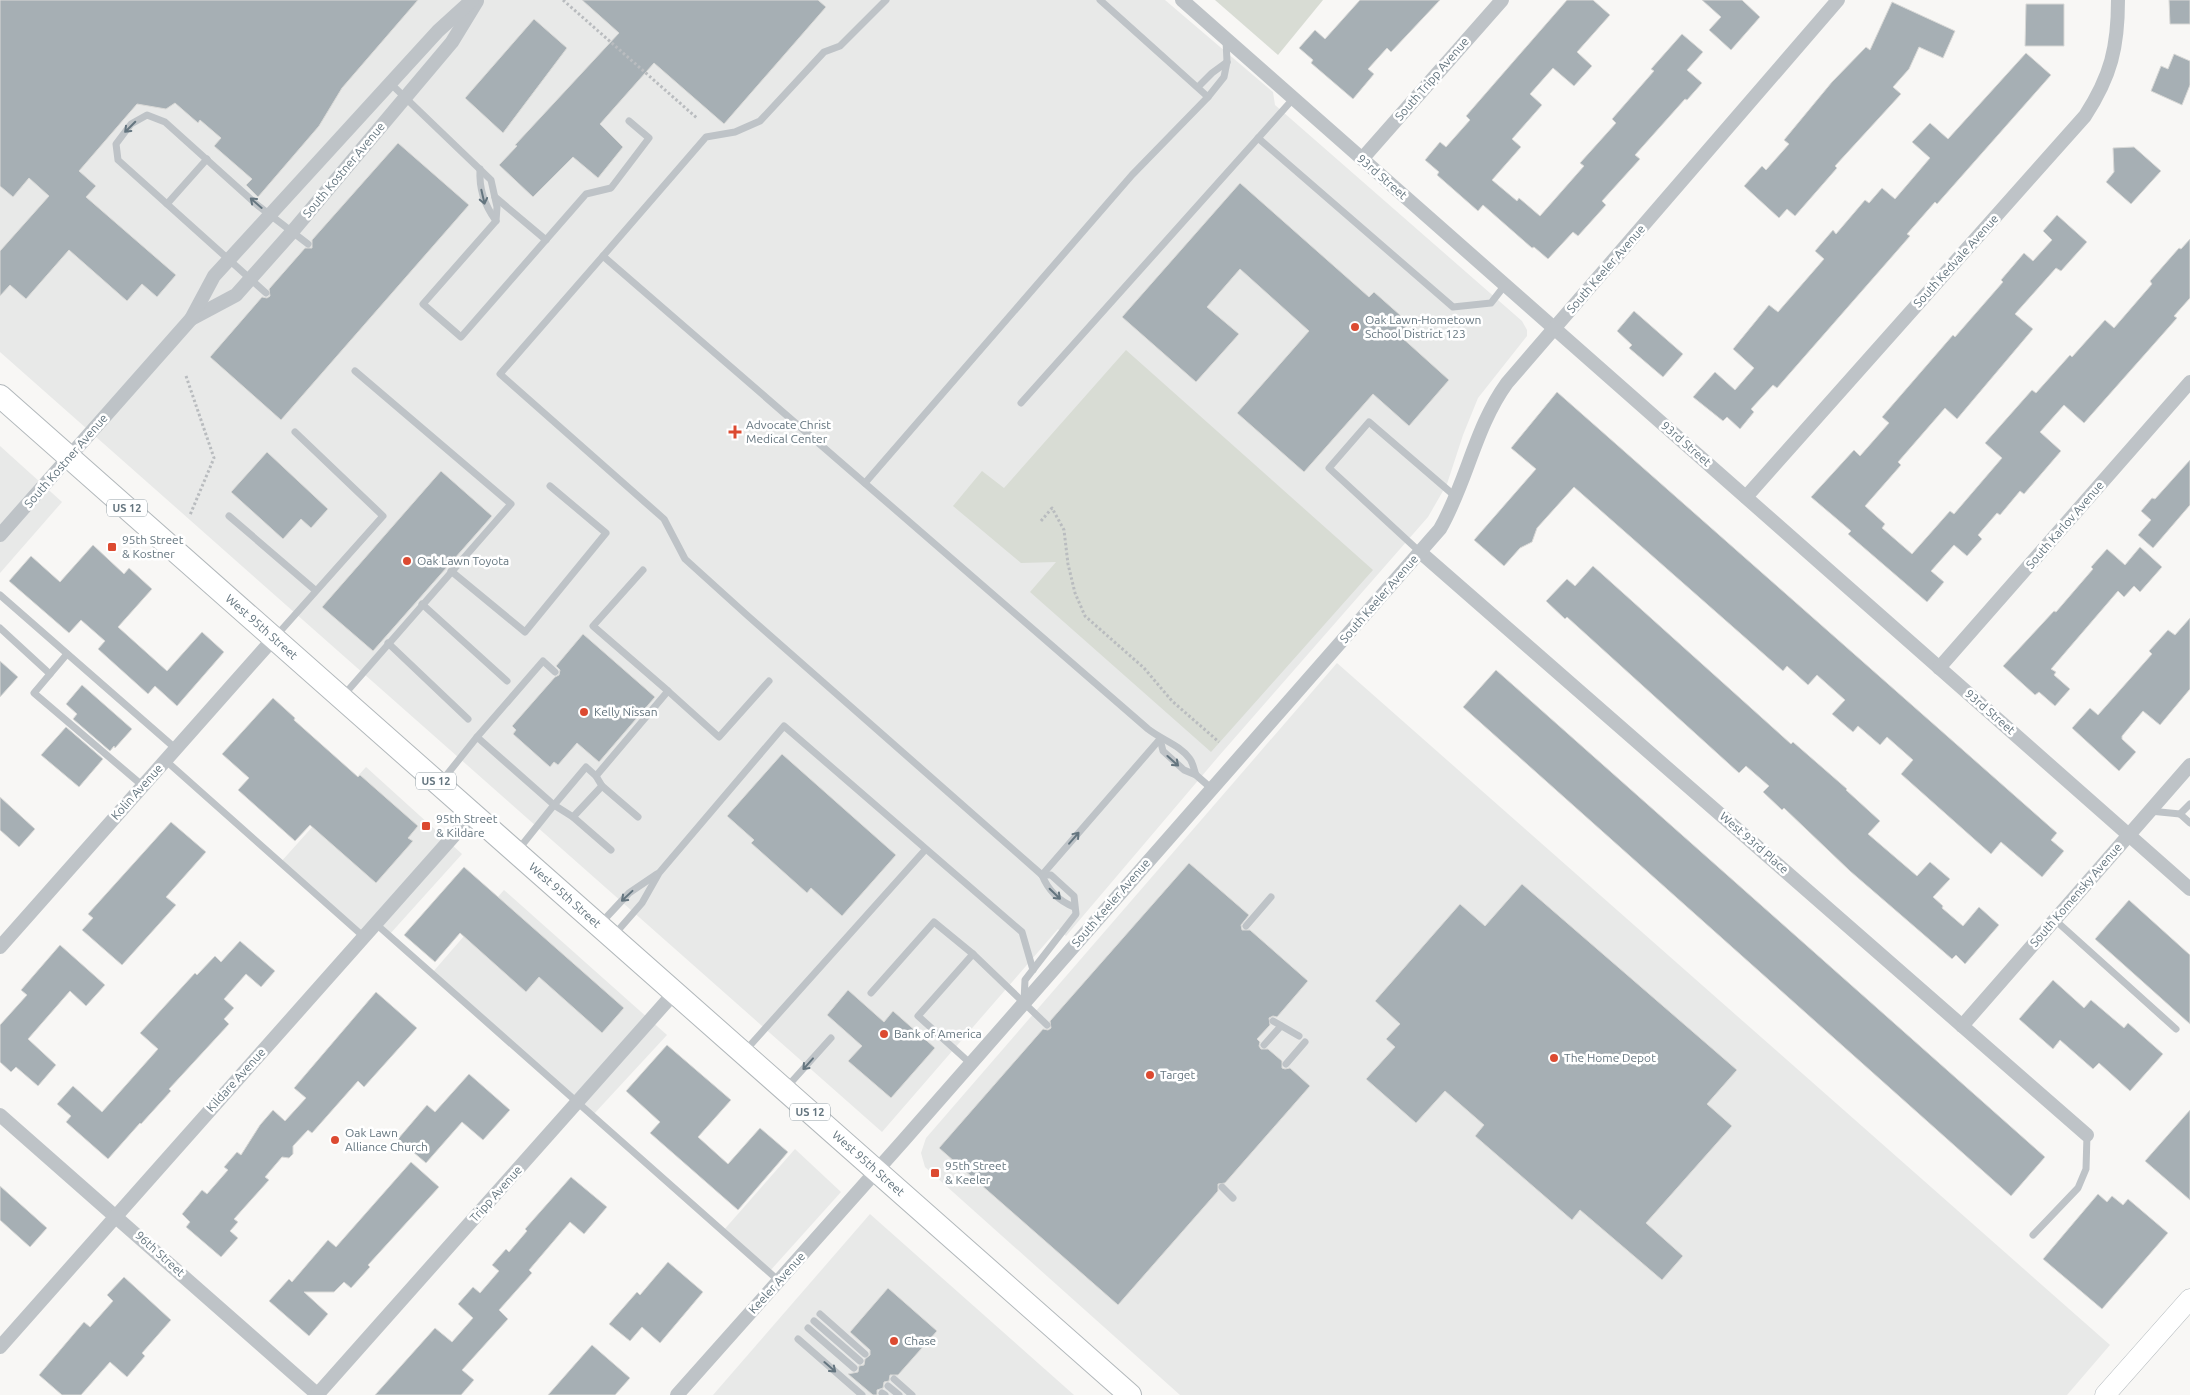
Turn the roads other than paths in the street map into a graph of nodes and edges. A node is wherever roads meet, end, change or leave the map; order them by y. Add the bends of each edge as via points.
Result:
1 (472, 0) edge
2 (478, 0) edge
3 (886, 0) edge
4 (1100, 0) edge
5 (1182, 0) edge
6 (1502, 0) edge
7 (1838, 0) edge
8 (2118, 0) edge
9 (1226, 39) junction
10 (1228, 62) junction
11 (390, 83) junction
12 (1198, 87) junction
13 (1208, 96) junction
14 (405, 98) junction
15 (1294, 98) junction
16 (630, 121) dead end
17 (1258, 138) junction
18 (207, 159) junction
19 (1362, 159) junction
20 (480, 169) junction
21 (495, 197) junction
22 (167, 204) junction
23 (269, 214) junction
24 (496, 221) junction
25 (292, 232) junction
26 (546, 240) junction
27 (308, 244) dead end
28 (603, 256) junction
29 (229, 260) junction
30 (250, 278) junction
31 (1505, 285) junction
32 (266, 293) dead end
33 (191, 319) junction
34 (1554, 328) junction
35 (355, 371) dead end
36 (2190, 382) edge
37 (0, 396) edge
38 (1021, 403) dead end
39 (295, 432) dead end
40 (69, 457) junction
41 (865, 483) junction
42 (550, 486) dead end
43 (1746, 497) junction
44 (1456, 498) junction
45 (229, 516) dead end
46 (0, 535) edge
47 (1420, 552) junction
48 (643, 570) dead end
49 (451, 571) junction
50 (315, 590) junction
51 (1, 597) edge
52 (422, 604) junction
53 (0, 628) edge
54 (274, 638) junction
55 (388, 643) junction
56 (67, 654) junction
57 (1939, 668) junction
58 (554, 672) dead end
59 (50, 674) junction
60 (508, 680) dead end
61 (769, 681) dead end
62 (668, 691) junction
63 (341, 697) junction
64 (468, 719) dead end
65 (477, 737) junction
66 (1160, 739) junction
67 (175, 748) junction
68 (165, 760) junction
69 (2190, 765) edge
70 (1196, 775) junction
71 (596, 776) junction
72 (439, 784) junction
73 (143, 786) junction
74 (602, 786) junction
75 (1212, 789) junction
76 (2190, 804) edge
77 (554, 805) junction
78 (2150, 811) junction
79 (473, 814) junction
80 (2180, 814) junction
81 (573, 817) junction
82 (638, 817) dead end
83 (2190, 823) edge
84 (2129, 835) junction
85 (611, 850) dead end
86 (925, 850) junction
87 (516, 852) junction
88 (659, 873) junction
89 (1042, 875) junction
90 (2190, 889) edge
91 (1271, 897) dead end
92 (1074, 907) junction
93 (2055, 920) junction
94 (376, 924) junction
95 (1246, 926) dead end
96 (606, 931) junction
97 (364, 937) junction
98 (0, 946) edge
99 (973, 954) junction
100 (1033, 970) junction
101 (674, 992) junction
102 (871, 993) dead end
103 (1024, 1004) junction
104 (1273, 1021) dead end
105 (1047, 1025) dead end
106 (1281, 1026) junction
107 (1962, 1026) junction
108 (2176, 1029) dead end
109 (1299, 1036) dead end
110 (831, 1038) dead end
111 (1305, 1042) dead end
112 (1264, 1045) dead end
113 (743, 1053) junction
114 (971, 1064) junction
115 (1286, 1064) dead end
116 (785, 1090) junction
117 (578, 1102) junction
118 (0, 1115) edge
119 (2087, 1135) joint
120 (877, 1171) junction
121 (1222, 1187) dead end
122 (1233, 1198) dead end
123 (116, 1215) junction
124 (2034, 1235) dead end
125 (779, 1281) junction
126 (2190, 1298) edge
127 (820, 1314) dead end
128 (814, 1321) dead end
129 (808, 1328) dead end
130 (798, 1339) dead end
131 (0, 1347) edge
132 (866, 1354) dead end
133 (860, 1361) dead end
134 (854, 1368) dead end
135 (894, 1379) dead end
136 (888, 1386) dead end
137 (318, 1395) edge
138 (677, 1395) edge
139 (862, 1395) edge
140 (899, 1395) edge
141 (912, 1395) edge
142 (1130, 1395) edge
143 (2105, 1395) edge

1 - 11 street, South Kostner Avenue
2 - 14 street, South Kostner Avenue via 452,42
3 - 28 lane via 840,46 824,52 760,121 734,132 706,137
4 - 12 lane
5 - 9 street, 93rd Street
6 - 19 street, South Tripp Avenue
7 - 34 street, South Keeler Avenue
8 - 43 street, South Kedvale Avenue via 2118,33 2113,57 2098,96 2085,116
9 - 10 lane
9 - 15 street, 93rd Street
10 - 12 lane
10 - 13 lane via 1224,77
11 - 14 lane
11 - 23 street, South Kostner Avenue
12 - 13 lane
13 - 41 lane via 1132,175
14 - 20 lane
14 - 25 street, South Kostner Avenue
15 - 17 lane
15 - 19 street, 93rd Street
16 - 26 lane via 650,138 611,188 586,194
17 - 31 lane via 1453,308 1491,303
17 - 38 lane
18 - 22 lane
18 -> 22 lane via 165,122 147,115 131,124 116,144 118,160
23 -> 18 lane
19 - 31 street, 93rd Street
20 - 21 lane via 491,180
20 -> 24 lane via 479,182 485,205
21 - 24 lane
21 - 26 lane
22 - 29 lane
23 - 25 lane
23 - 29 street, South Kostner Avenue
24 - 26 lane via 423,304 461,337
25 - 27 lane
25 - 30 street, South Kostner Avenue
28 - 41 lane
28 - 89 lane via 500,374 664,519 685,559
29 - 30 lane
29 - 33 street, South Kostner Avenue via 214,276
30 - 32 lane
30 - 33 street, South Kostner Avenue via 236,295
31 - 34 street, 93rd Street
33 - 40 street, South Kostner Avenue
34 - 43 street, 93rd Street
34 - 44 street, South Keeler Avenue via 1493,404
35 - 49 lane via 511,504
36 - 57 street, South Karlov Avenue
37 - 40 main road, West 95th Street / US 12
39 - 50 lane via 382,516
40 - 46 street, South Kostner Avenue
40 - 54 main road, West 95th Street / US 12
41 - 66 lane
42 - 49 lane via 606,533 524,632
43 - 57 street, 93rd Street
44 - 47 street, South Keeler Avenue via 1440,529
44 - 47 lane via 1369,422 1329,468
45 - 50 lane
47 - 75 street, South Keeler Avenue
47 - 107 street, West 93rd Place
48 - 62 lane via 593,626
49 - 52 lane
50 - 54 lane
51 - 56 lane
52 - 55 lane
52 - 60 lane
53 - 59 lane
54 - 63 main road, West 95th Street / US 12
54 - 67 street, Kolin Avenue
55 - 63 lane
55 - 64 lane
56 - 59 lane
56 - 67 lane
57 - 84 street, 93rd Street
58 - 65 lane via 543,661
59 - 73 lane via 34,693
61 - 62 lane via 719,736
62 - 71 lane
63 - 72 main road, West 95th Street / US 12
65 - 72 lane
65 - 77 lane
66 - 70 lane via 1172,743 1191,760
66 -> 70 lane via 1163,752 1184,770
89 -> 66 lane
67 - 68 street, Kolin Avenue
68 - 73 street, Kolin Avenue
68 - 97 lane
69 - 78 street, South Komensky Avenue
70 - 75 lane
71 - 74 lane
71 - 77 lane via 586,767
72 - 79 main road, West 95th Street / US 12
73 - 98 street, Kolin Avenue
74 - 81 lane
74 - 82 lane
75 - 103 street, South Keeler Avenue
76 - 80 lane
77 - 81 lane
77 - 87 lane
78 - 80 lane
78 - 84 street, South Komensky Avenue
79 - 87 main road, West 95th Street / US 12
79 - 94 street, Kildare Avenue
80 - 83 lane
81 - 85 lane
84 - 90 street, 93rd Street
84 - 93 street, South Komensky Avenue
86 - 88 lane via 784,726
86 - 100 lane via 1022,932
86 - 113 lane
87 - 96 main road, West 95th Street / US 12
88 - 96 lane via 642,903
88 -> 96 lane via 629,893
89 -> 92 lane via 1046,886 1064,903
89 - 92 lane via 1051,875 1074,896
91 - 95 lane
92 - 100 lane via 1076,914
93 - 107 street, South Komensky Avenue
93 - 108 lane
94 - 97 street, Kildare Avenue
94 - 117 lane
96 - 101 main road, West 95th Street / US 12
97 - 123 street, Kildare Avenue
99 - 102 lane via 934,922
99 - 103 lane
99 - 114 lane via 918,1016
100 - 103 lane via 1025,980
101 - 113 main road, West 95th Street / US 12
101 - 117 street, Tripp Avenue
103 - 105 lane
103 - 114 street, South Keeler Avenue
104 - 106 lane
106 - 109 lane
106 - 112 lane
107 - 119 street, West 93rd Place
110 -> 116 lane
111 - 115 lane
113 - 116 main road, West 95th Street / US 12
114 - 120 street, South Keeler Avenue
116 - 120 main road, West 95th Street / US 12
117 - 125 lane
117 - 137 street, Tripp Avenue
118 - 123 street, 96th Street
119 - 124 lane via 2086,1169 2078,1188
120 - 125 street, Keeler Avenue
120 - 142 main road, West 95th Street / US 12
121 - 122 lane
123 - 131 street, Kildare Avenue
123 - 137 street, 96th Street
125 - 138 street, Keeler Avenue
126 - 143 main road
127 - 132 lane
128 - 133 lane
129 - 134 lane
130 -> 139 lane
135 - 141 lane
136 - 140 lane

